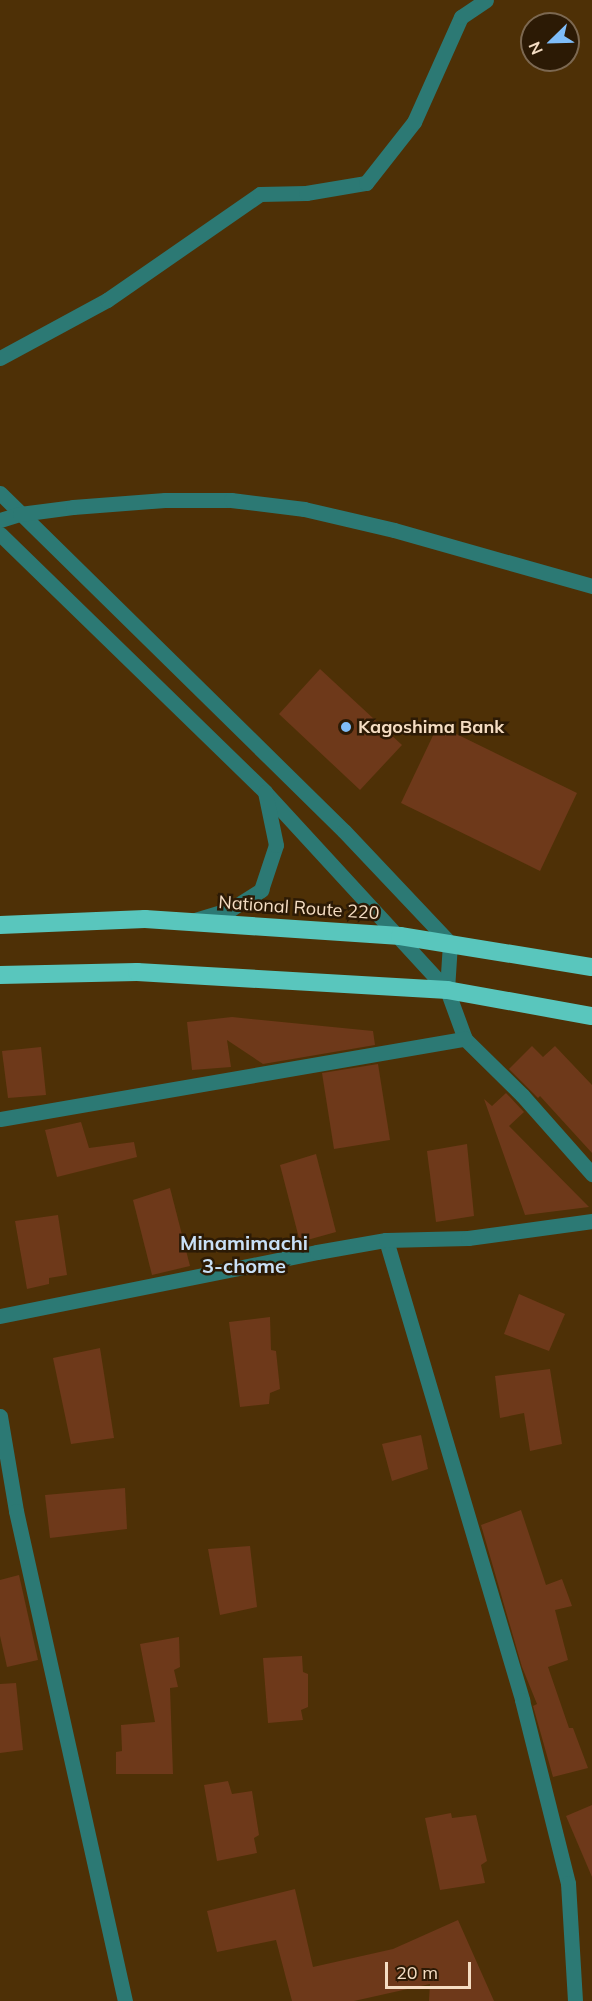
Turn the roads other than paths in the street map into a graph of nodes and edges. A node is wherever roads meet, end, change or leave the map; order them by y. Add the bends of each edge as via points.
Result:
1 (486, 0) edge
2 (0, 358) edge
3 (0, 493) edge
4 (20, 514) junction
5 (0, 520) edge
6 (0, 534) edge
7 (592, 586) edge
8 (265, 792) junction
9 (190, 922) junction
10 (0, 925) edge
11 (400, 936) junction
12 (450, 944) junction
13 (592, 967) edge
14 (0, 975) edge
15 (447, 990) junction
16 (592, 1016) edge
17 (465, 1039) junction
18 (0, 1119) edge
19 (592, 1174) edge
20 (592, 1221) edge
21 (386, 1240) junction
22 (0, 1316) edge
23 (0, 1416) edge
24 (125, 2001) edge
25 (575, 2001) edge

1 - 2 street via 461,17 414,123 366,183 260,194 107,300
3 - 4 street
4 - 5 street
4 - 7 street via 165,500 231,500 304,509
4 - 12 street via 345,831
6 - 8 street
8 - 9 street via 276,845 261,890 231,909
8 - 11 street
9 - 10 highway, National Route 220 via 145,919
9 - 11 highway, National Route 220
11 - 12 highway, National Route 220
11 - 15 street
12 - 13 highway, National Route 220
12 - 15 street
14 - 15 highway via 137,972
15 - 16 highway
15 - 17 street
17 - 18 street
17 - 19 street via 522,1095
20 - 21 street via 468,1238
21 - 22 street
21 - 25 street via 522,1700 568,1883
23 - 24 street via 16,1511

